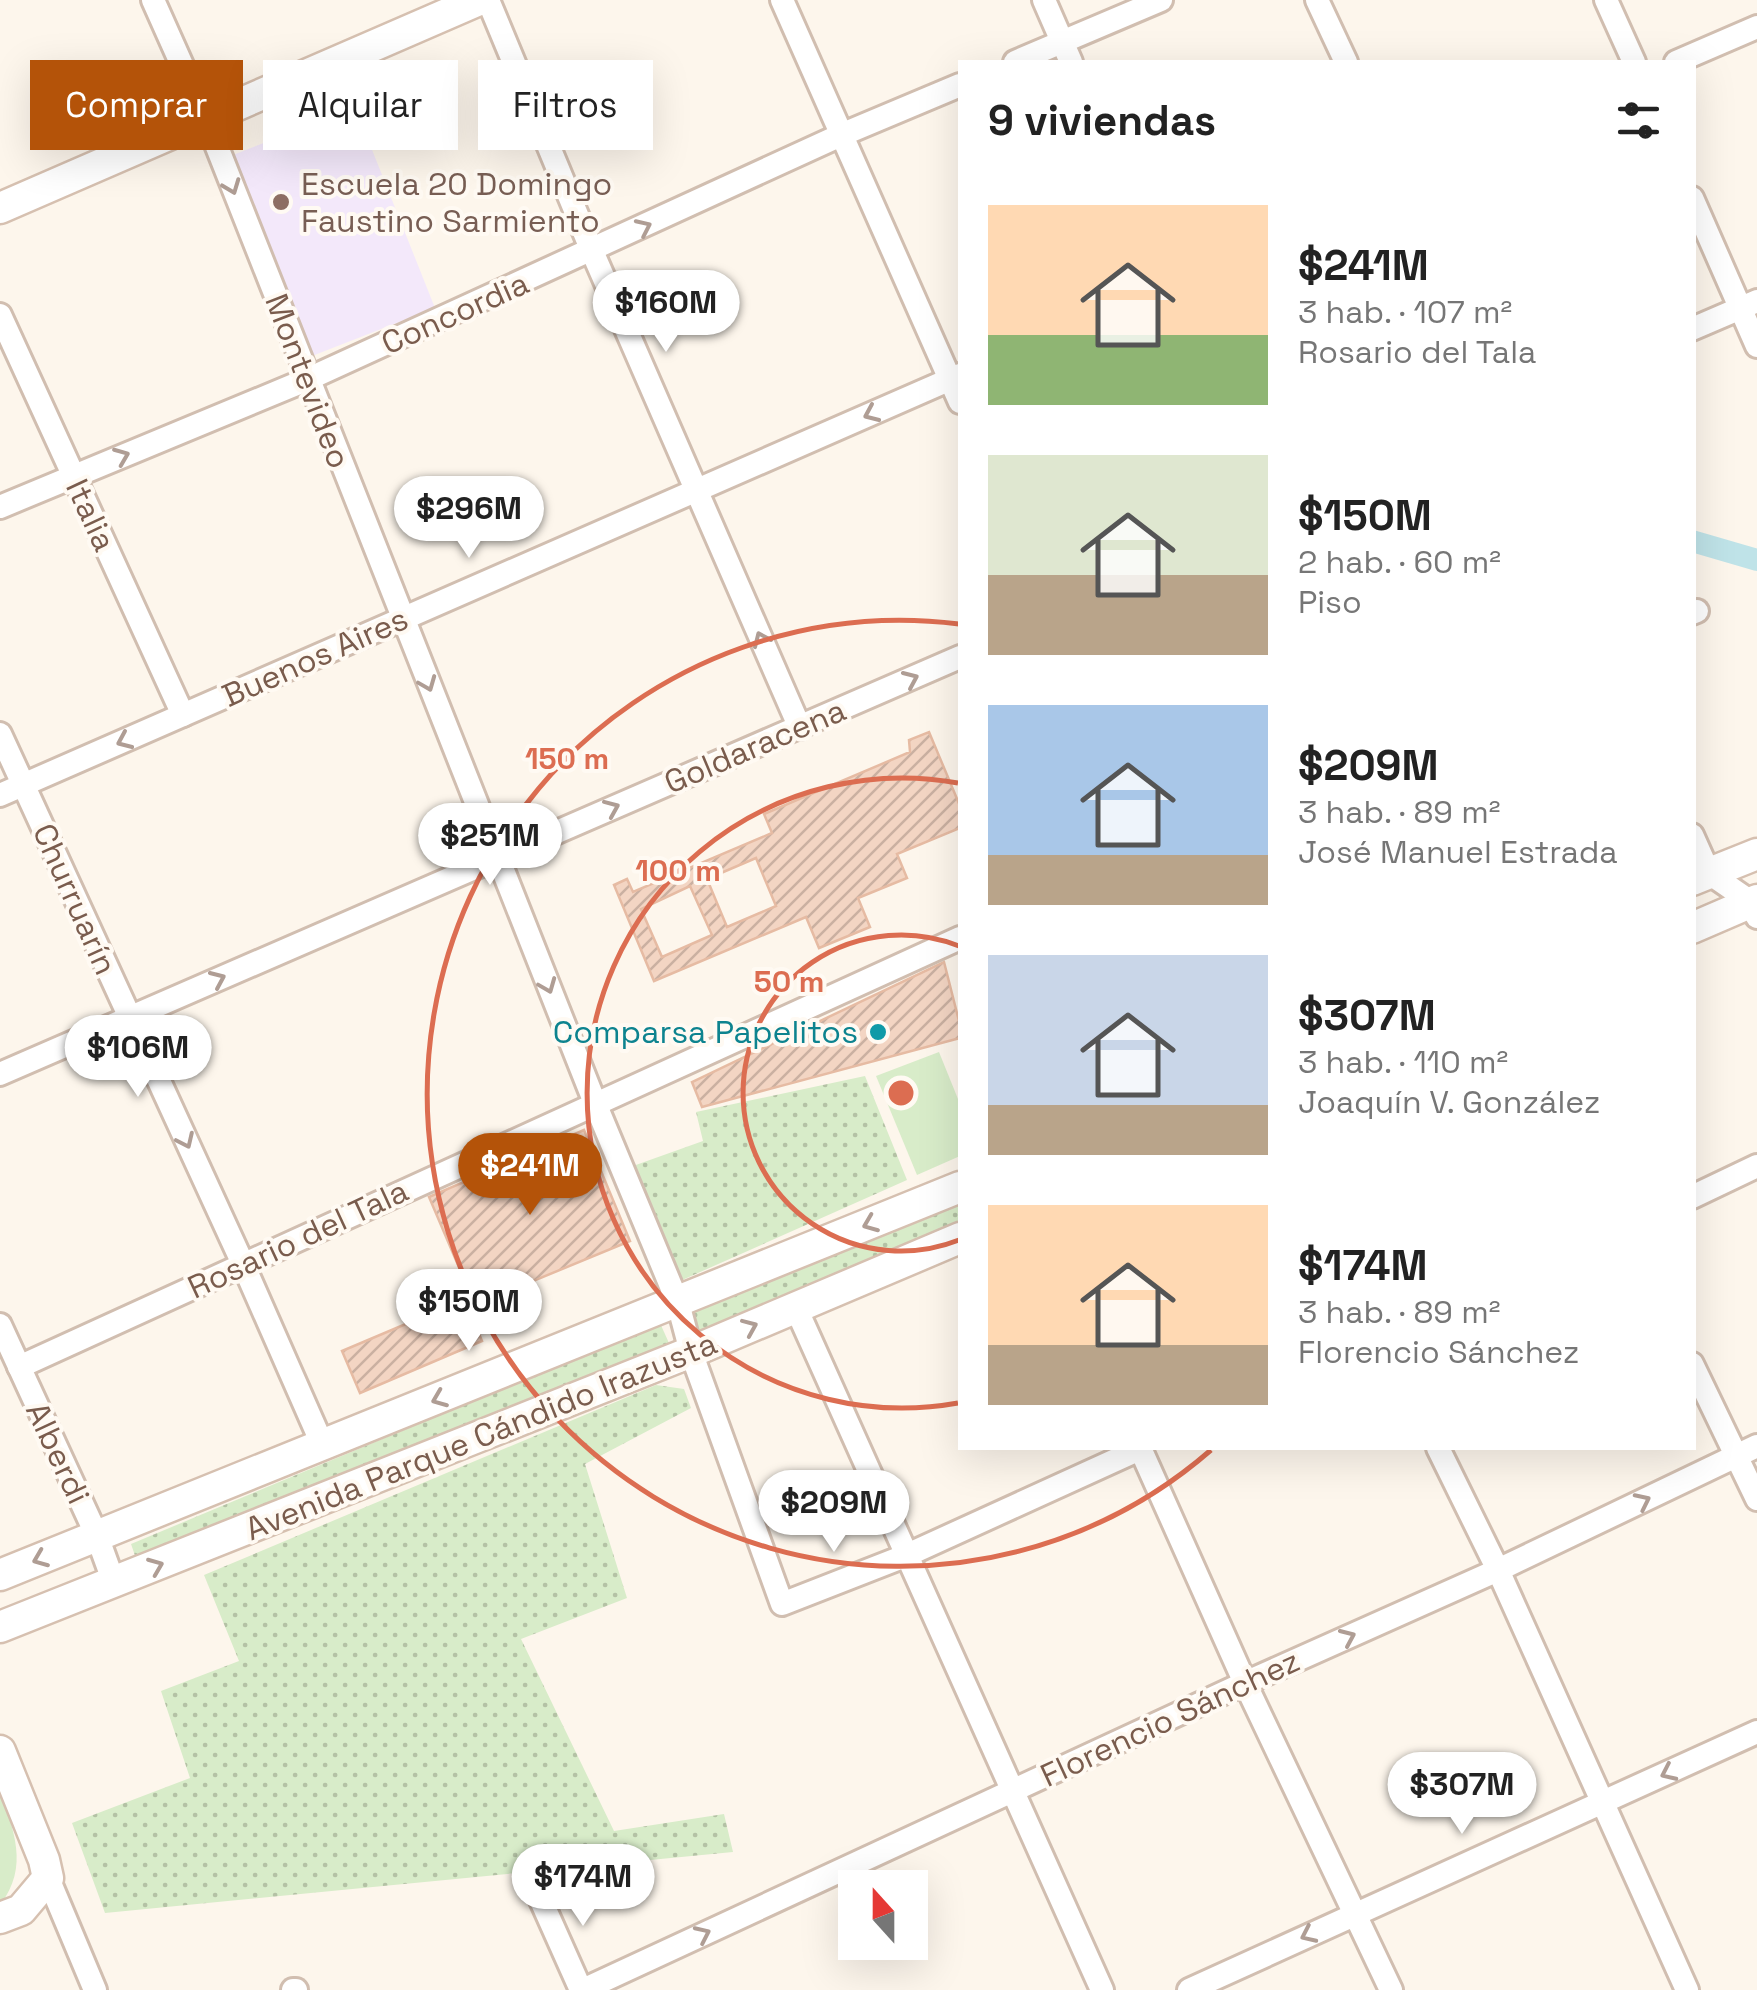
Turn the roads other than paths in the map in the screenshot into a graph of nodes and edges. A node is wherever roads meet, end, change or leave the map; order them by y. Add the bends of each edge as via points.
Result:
1 (154, 0) edge
2 (478, 0) edge
3 (488, 0) edge
4 (782, 0) edge
5 (1044, 0) edge
6 (1161, 0) edge
7 (1317, 0) edge
8 (1606, 0) edge
9 (1757, 27) edge
10 (1067, 53) edge
11 (180, 60) edge
12 (1027, 60) edge
13 (1345, 60) edge
14 (1633, 60) edge
15 (1681, 60) edge
16 (958, 86) edge
17 (243, 102) edge
18 (841, 134) junction
19 (133, 150) edge
20 (218, 150) edge
21 (1696, 206) edge
22 (0, 208) edge
23 (592, 251) junction
24 (1749, 305) edge
25 (0, 315) edge
26 (1696, 327) edge
27 (1757, 346) edge
28 (955, 377) edge
29 (306, 380) junction
30 (72, 476) junction
31 (696, 491) junction
32 (0, 508) edge
33 (402, 619) junction
34 (958, 658) edge
35 (183, 715) junction
36 (800, 728) junction
37 (0, 734) edge
38 (23, 785) junction
39 (0, 795) edge
40 (1757, 854) edge
41 (497, 856) junction
42 (1700, 877) edge
43 (1755, 906) edge
44 (1696, 927) edge
45 (958, 939) edge
46 (129, 1018) junction
47 (0, 1074) edge
48 (594, 1103) junction
49 (1757, 1166) edge
50 (958, 1187) edge
51 (1696, 1195) edge
52 (958, 1239) edge
53 (243, 1264) junction
54 (678, 1303) junction
55 (796, 1308) junction
56 (0, 1325) edge
57 (691, 1352) junction
58 (19, 1367) junction
59 (1696, 1370) edge
60 (323, 1446) junction
61 (1137, 1450) edge
62 (1142, 1450) edge
63 (1439, 1450) edge
64 (1747, 1451) edge
65 (1757, 1500) edge
66 (96, 1536) junction
67 (905, 1556) junction
68 (1498, 1570) junction
69 (0, 1576) edge
70 (114, 1583) junction
71 (0, 1628) edge
72 (1245, 1683) junction
73 (1757, 1732) edge
74 (0, 1751) edge
75 (1013, 1791) junction
76 (1601, 1804) junction
77 (48, 1878) junction
78 (536, 1889) dead end
79 (1356, 1912) junction
80 (0, 1918) edge
81 (95, 1990) edge
82 (582, 1990) edge
83 (1102, 1990) edge
84 (1189, 1990) edge
85 (1391, 1990) edge
86 (1687, 1990) edge

1 - 11 street, Montevideo
2 - 17 main road
3 - 23 street
4 - 18 street
5 - 10 street
6 - 10 street
7 - 13 street
8 - 14 street
9 - 15 street
10 - 12 street
16 - 18 street, Concordia
23 -> 18 street, Concordia
18 - 28 street
19 - 22 main road
20 -> 29 street, Montevideo
21 - 24 street
23 - 29 street, Concordia
23 - 31 street
24 - 26 street
24 - 27 street
25 - 30 street, Italia
28 -> 31 street, Buenos Aires
30 -> 29 street, Concordia
29 - 33 street, Montevideo
30 - 32 street, Concordia
30 - 35 street, Italia
31 - 33 street, Buenos Aires
36 -> 31 street
33 - 35 street, Buenos Aires
33 -> 41 street, Montevideo
36 -> 34 street, Goldaracena
35 -> 38 street, Buenos Aires
41 -> 36 street, Goldaracena
37 - 38 street, Churruarín
38 - 39 street, Buenos Aires
38 - 46 street, Churruarín
40 - 42 main road
46 -> 41 street, Goldaracena
41 -> 48 street, Montevideo
42 - 43 street
43 - 44 main road
45 - 48 street, Rosario del Tala
46 - 47 street, Goldaracena
46 -> 53 street, Churruarín
48 - 53 street, Rosario del Tala
48 - 54 street, Montevideo
49 - 51 street
50 -> 54 main road, Avenida Parque Cándido Irazusta
52 - 55 main road, Avenida Parque Cándido Irazusta
53 - 58 street, Rosario del Tala
53 - 60 street, Churruarín
54 - 57 street, Montevideo
54 -> 60 main road, Avenida Parque Cándido Irazusta
57 -> 55 main road, Avenida Parque Cándido Irazusta
55 - 67 street
56 - 58 street, Alberdi
57 - 67 street, Montevideo via 782,1604
70 -> 57 main road, Avenida Parque Cándido Irazusta
58 - 66 street, Alberdi
59 - 64 street
60 - 66 main road, Avenida Parque Cándido Irazusta
61 - 67 street
62 - 72 street
63 - 68 street
64 - 65 street
68 -> 64 street, Florencio Sánchez
66 -> 69 main road, Avenida Parque Cándido Irazusta
66 - 70 street, Alberdi
67 - 75 street
72 -> 68 street, Florencio Sánchez
68 - 76 street
70 - 71 main road, Avenida Parque Cándido Irazusta
72 - 75 street, Florencio Sánchez
72 - 79 street
73 -> 76 street
74 - 77 main road
82 -> 75 street, Florencio Sánchez
75 - 83 street
76 - 79 street
76 - 86 street
77 - 80 main road via 20,1910
77 - 81 street
78 - 82 street
79 -> 84 street
79 - 85 street

